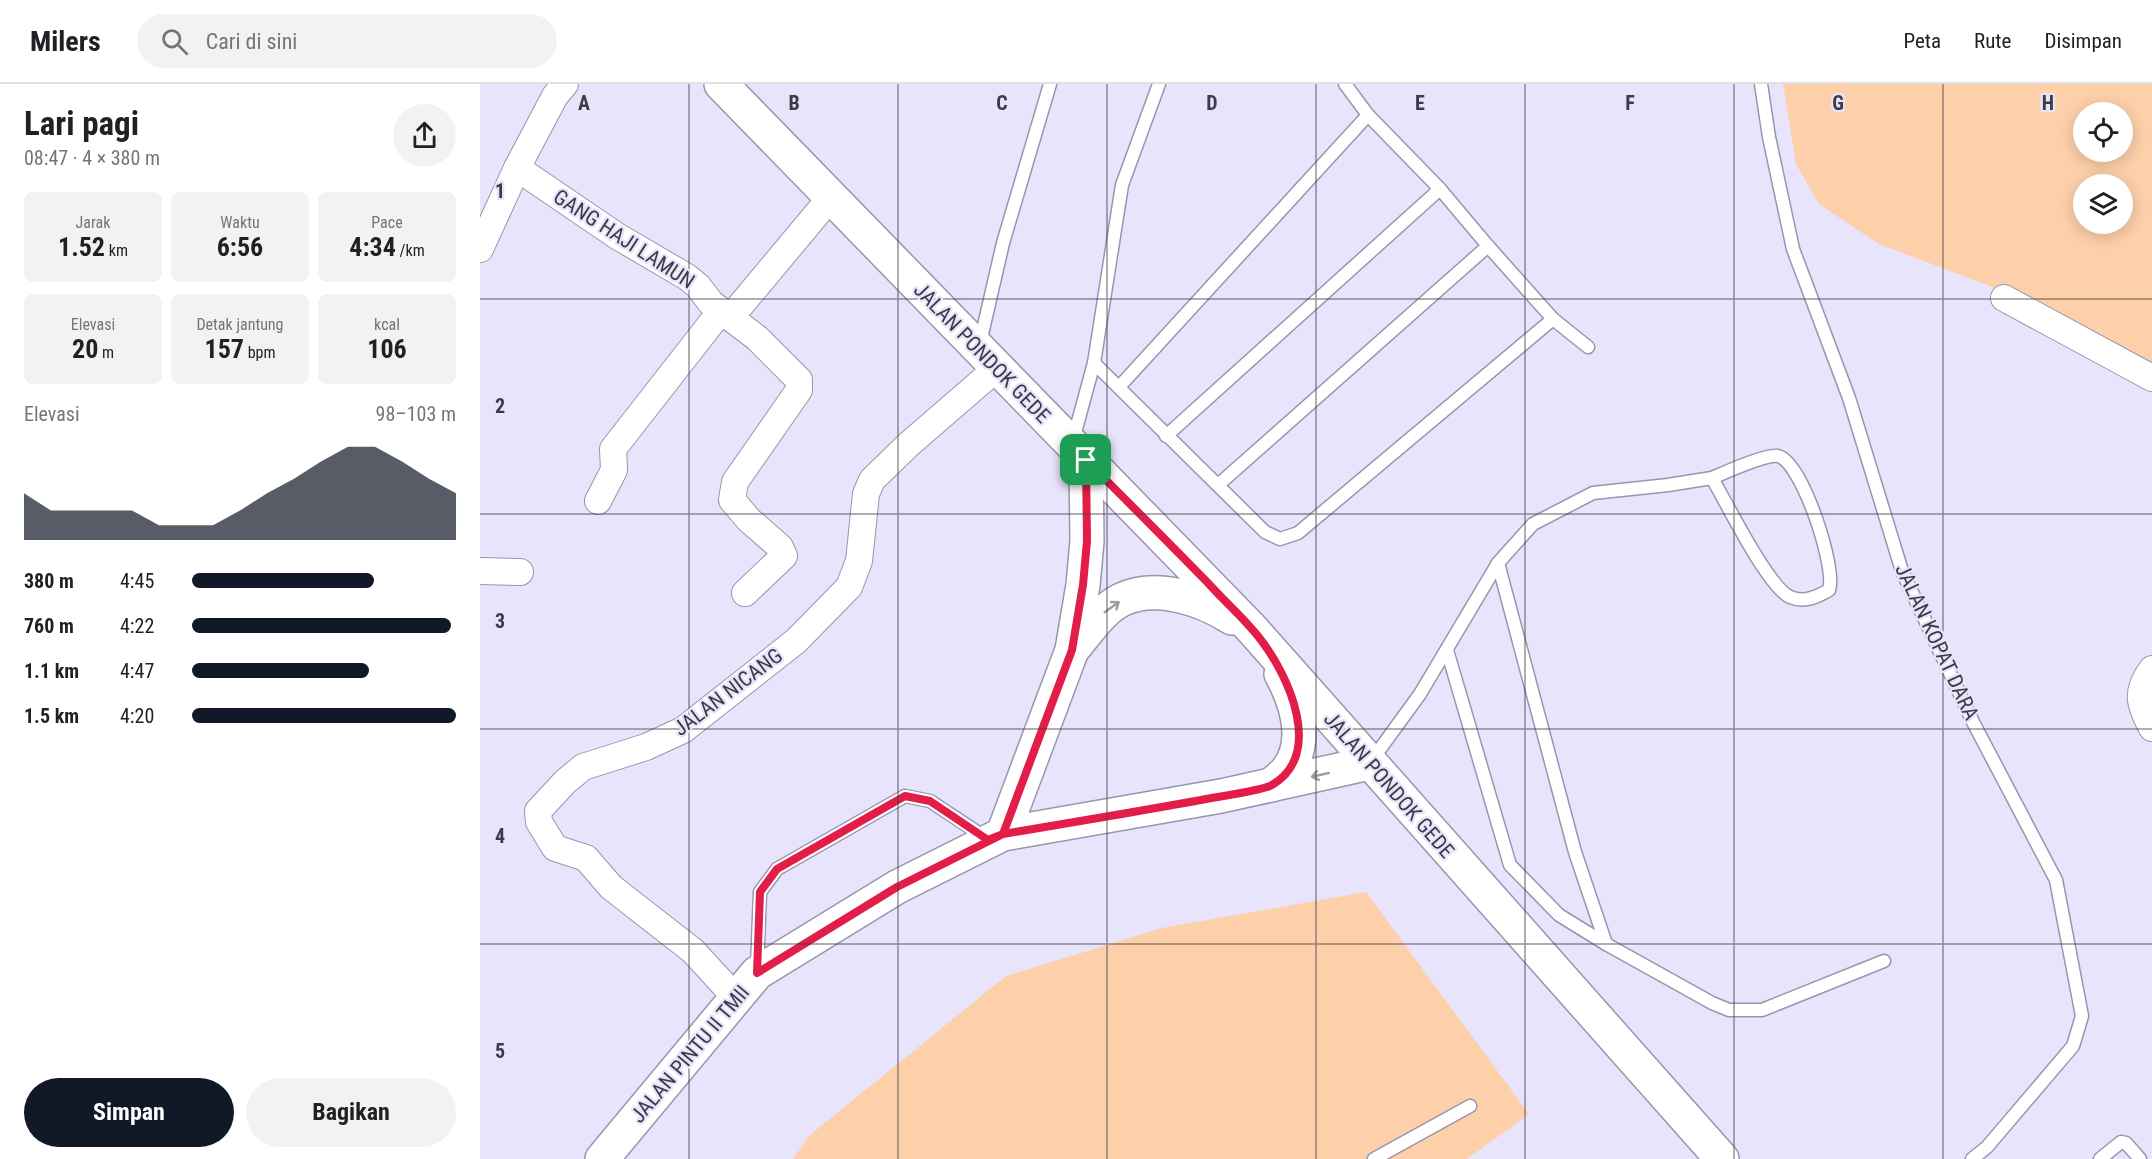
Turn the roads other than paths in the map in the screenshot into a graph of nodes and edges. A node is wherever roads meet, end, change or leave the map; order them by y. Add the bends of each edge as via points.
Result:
1 (565, 84) edge
2 (721, 84) edge
3 (1050, 84) edge
4 (1159, 84) edge
5 (1345, 84) edge
6 (1761, 84) edge
7 (1368, 115) junction
8 (517, 168) junction
9 (1440, 189) junction
10 (831, 197) junction
11 (1488, 246) junction
12 (480, 249) edge
13 (2004, 298) dead end
14 (725, 315) junction
15 (1553, 319) junction
16 (1588, 347) dead end
17 (987, 358) junction
18 (1094, 363) junction
19 (2152, 378) edge
20 (1119, 387) junction
21 (1166, 435) junction
22 (1079, 452) junction
23 (1712, 478) junction
24 (1218, 485) junction
25 (598, 501) dead end
26 (1498, 563) junction
27 (480, 571) edge
28 (520, 572) dead end
29 (746, 593) dead end
30 (1257, 635) junction
31 (1072, 650) junction
32 (1447, 651) junction
33 (2152, 669) edge
34 (2152, 728) edge
35 (1370, 764) junction
36 (1271, 785) junction
37 (996, 837) junction
38 (1606, 944) junction
39 (1884, 961) dead end
40 (757, 973) junction
41 (737, 999) junction
42 (1470, 1106) dead end
43 (602, 1159) edge
44 (1374, 1159) edge
45 (1722, 1159) edge
46 (1972, 1159) edge
47 (2100, 1159) edge
48 (2140, 1159) edge

1 - 8 street
2 - 10 main road, JALAN PONDOK GEDE
3 - 17 lane via 1003,243
4 - 18 lane via 1122,185
5 - 7 lane
6 - 46 lane, JALAN KOPAT DARA via 1793,249 1849,398 1902,571 1973,722 2056,880 2082,1017 2073,1046 1987,1147
7 - 9 lane
7 - 20 lane
8 - 12 street
8 - 14 street, GANG HAJI LAMUN via 687,277
9 - 11 lane
9 - 21 lane
10 - 14 street
10 - 17 main road, JALAN PONDOK GEDE
11 - 15 lane
11 - 24 lane
13 - 19 street
14 - 25 street via 613,449 614,470
14 - 29 street, GANG HAJI LAMUN via 757,338 800,380 800,390 735,482 732,500 748,520 780,547 784,556
15 - 16 lane
15 - 24 lane via 1298,533 1280,538 1265,532
17 - 22 main road, JALAN PONDOK GEDE
17 - 41 street, JALAN NICANG via 872,480 859,561 849,587 796,641 683,730 584,767 538,811 539,822 555,848 586,858 611,887 693,951
18 - 20 lane
18 - 22 lane
20 - 21 lane
21 - 24 lane
22 - 30 main road, JALAN PONDOK GEDE
22 - 31 main road via 1087,541
23 - 23 lane via 1768,456 1780,456 1789,463 1814,512 1828,561 1832,582 1829,590 1802,600 1788,596 1771,579
23 - 26 lane via 1593,493 1533,524
26 - 32 lane
26 - 38 lane via 1575,852
27 - 28 street
31 -> 30 main road via 1103,613 1122,600 1148,593 1212,605
30 - 35 main road, JALAN PONDOK GEDE
30 - 36 main road via 1293,700 1298,722 1295,758
31 - 37 main road
32 - 35 lane
32 - 38 lane via 1510,865 1559,915
33 - 34 street via 2141,687 2140,698
35 -> 36 main road, JALAN PINTU II TMII
35 - 45 main road, JALAN PONDOK GEDE
36 - 37 main road, JALAN PINTU II TMII
37 - 40 main road, JALAN PINTU II TMII via 897,887
37 - 40 lane via 930,801 905,796 809,849 777,869 760,892
38 - 39 lane via 1729,1010 1762,1010
40 - 41 main road, JALAN PINTU II TMII
41 - 43 main road, JALAN PINTU II TMII
42 - 44 lane
47 - 48 lane via 2121,1142

